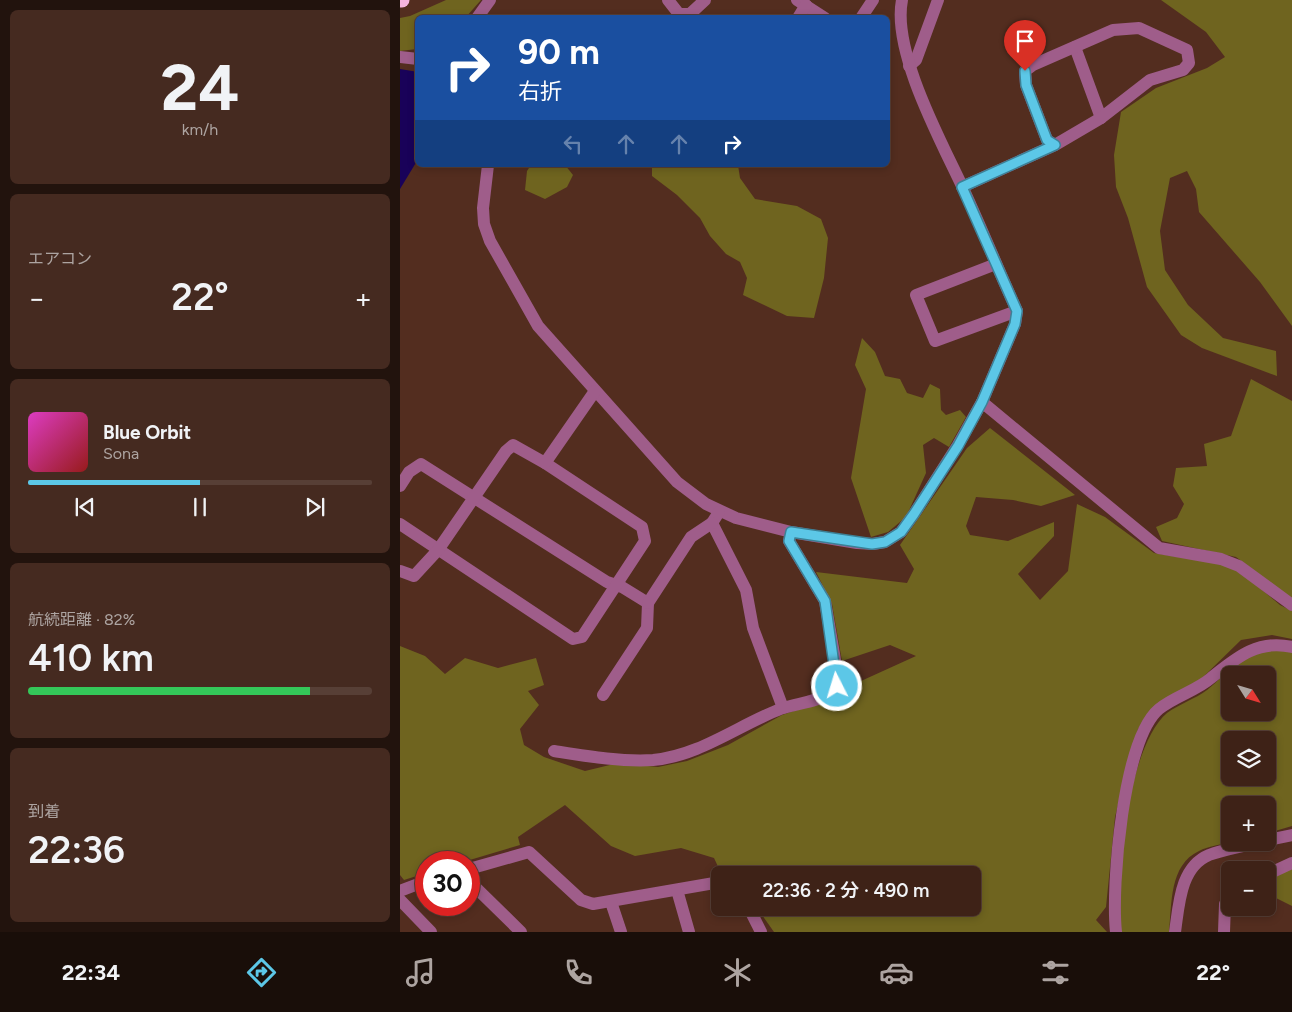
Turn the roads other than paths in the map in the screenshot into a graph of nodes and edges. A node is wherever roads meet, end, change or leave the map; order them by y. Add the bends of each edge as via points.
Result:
1 (490, 0) edge
2 (668, 0) edge
3 (705, 0) edge
4 (873, 0) edge
5 (902, 0) edge
6 (938, 0) edge
7 (801, 3) edge
8 (479, 15) edge
9 (820, 15) edge
10 (863, 15) edge
11 (1075, 47) junction
12 (400, 57) edge
13 (415, 60) edge
14 (910, 66) junction
15 (1102, 118) junction
16 (1055, 145) junction
17 (488, 167) edge
18 (962, 187) junction
19 (996, 264) junction
20 (1017, 311) junction
21 (595, 391) junction
22 (982, 402) junction
23 (545, 463) junction
24 (400, 486) edge
25 (476, 498) junction
26 (716, 517) junction
27 (400, 524) edge
28 (791, 532) junction
29 (438, 550) junction
30 (400, 571) edge
31 (616, 584) junction
32 (648, 603) junction
33 (1292, 605) edge
34 (1292, 647) edge
35 (604, 696) dead end
36 (783, 708) junction
37 (554, 751) dead end
38 (1292, 835) edge
39 (1276, 838) edge
40 (1223, 851) edge
41 (1292, 864) edge
42 (480, 866) edge
43 (1276, 871) edge
44 (711, 884) edge
45 (415, 885) edge
46 (677, 890) junction
47 (400, 891) edge
48 (480, 892) edge
49 (400, 900) edge
50 (611, 902) junction
51 (753, 916) edge
52 (1225, 916) edge
53 (431, 932) edge
54 (521, 932) edge
55 (620, 932) edge
56 (689, 932) edge
57 (761, 932) edge
58 (1116, 932) edge
59 (1175, 932) edge
60 (1224, 932) edge

1 - 8 street
2 - 3 street via 679,14 690,14
4 - 10 street
5 - 14 street via 900,15
6 - 14 street via 916,60
7 - 9 street
11 - 15 street
11 - 15 street via 1113,30 1139,28 1187,50 1189,63 1183,70 1150,80
11 - 16 street via 1025,71 1026,85 1047,140
12 - 13 street
14 - 18 street
15 - 16 street
16 - 18 street
17 - 21 street via 483,208 490,241 538,326
18 - 19 street
19 - 20 street
19 - 20 street via 916,295 935,341
20 - 22 street via 1015,324
21 - 23 street
21 - 26 street via 677,482
22 - 28 street via 958,446 901,532 885,542 872,544
22 - 33 street via 1159,548 1221,558 1239,566
23 - 25 street via 513,445
23 - 31 street via 642,527 645,541
24 - 25 street via 409,472 421,464
25 - 29 street
25 - 31 street via 607,582
26 - 28 street
26 - 32 street via 691,537
26 - 36 street via 746,590 753,628
27 - 29 street
28 - 36 street via 789,541 825,601 837,686 827,695
29 - 30 street via 414,576
29 - 31 street via 573,639 582,637
31 - 32 street
32 - 35 street via 647,628
34 - 58 street via 1266,646 1246,651 1199,688 1159,709 1148,722 1138,742 1119,826
36 - 37 street via 707,745 667,758 651,760
38 - 39 street
40 - 59 street via 1208,855 1184,881
41 - 43 street
42 - 50 street via 530,852 581,900 593,904
44 - 46 street
45 - 47 street
46 - 50 street
46 - 56 street
48 - 54 street
49 - 53 street
50 - 55 street
51 - 57 street
52 - 60 street

